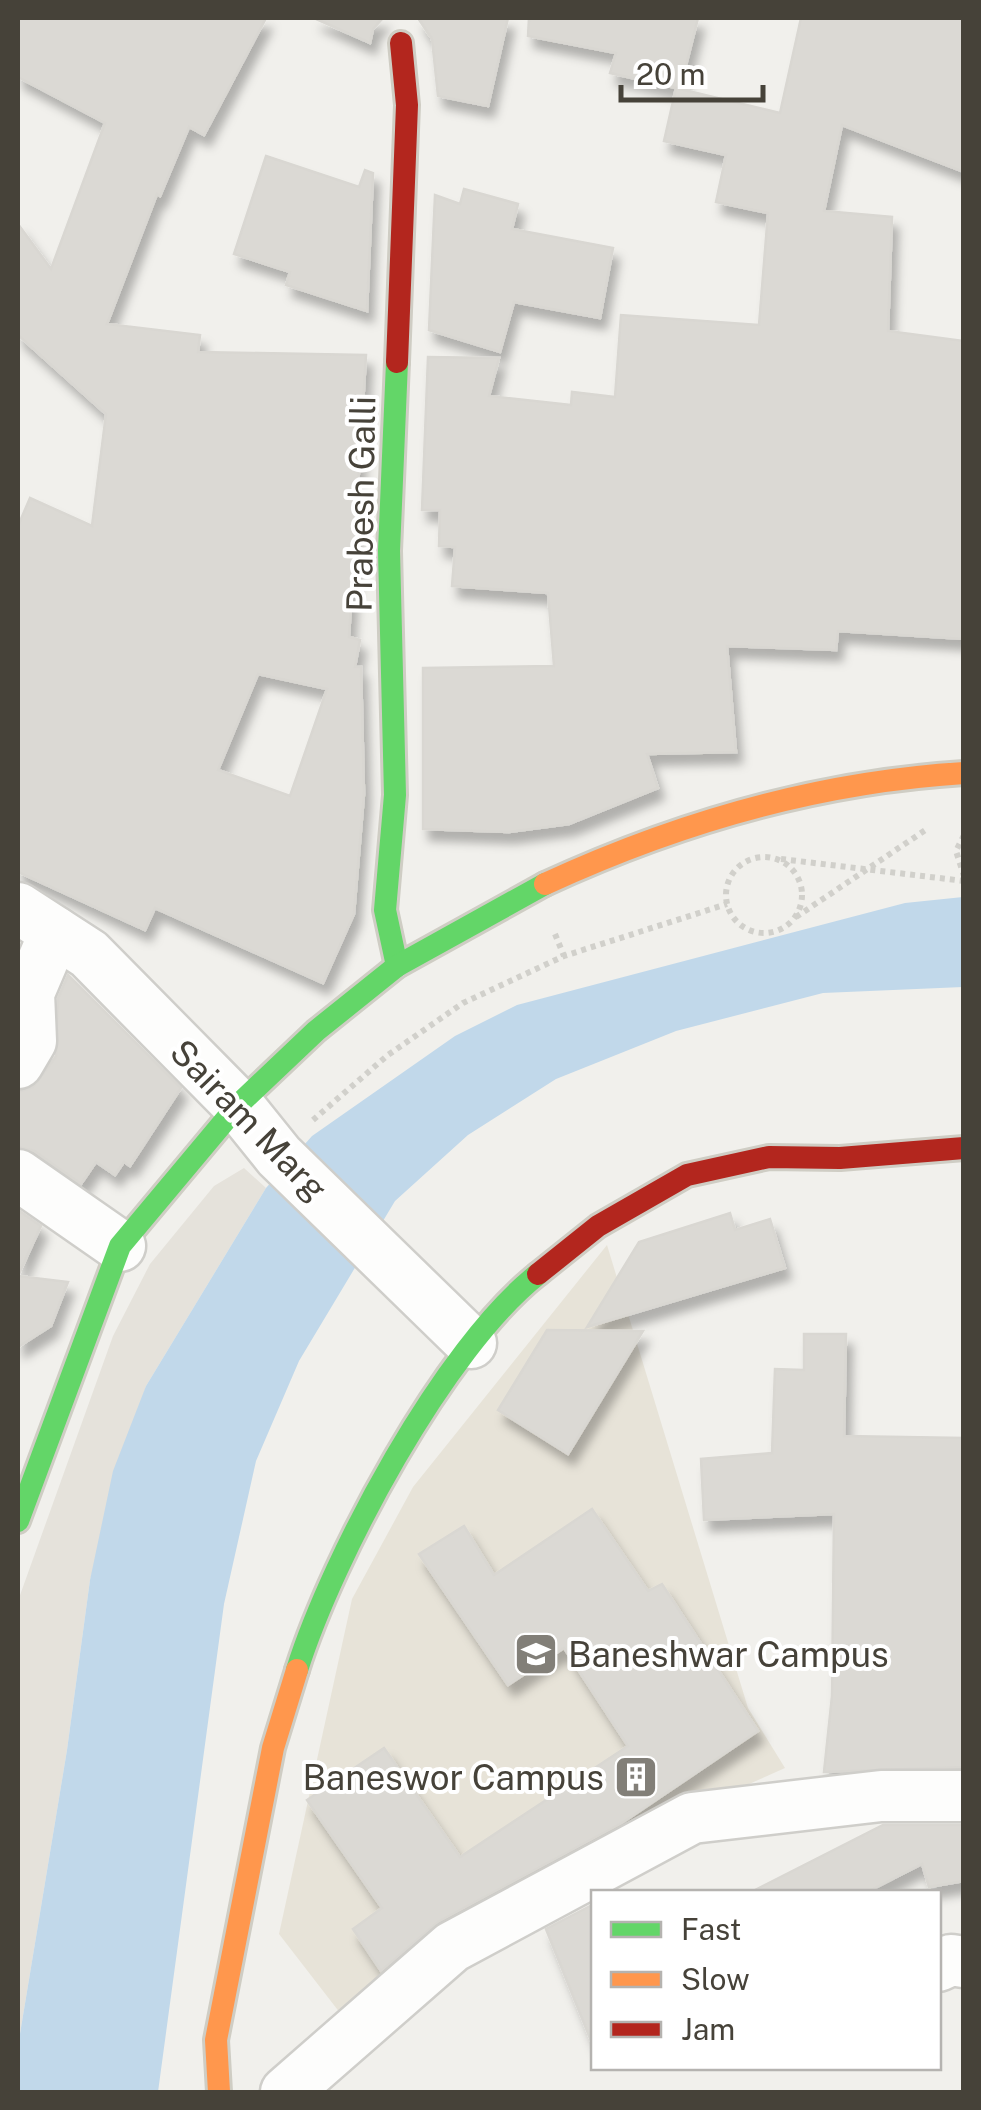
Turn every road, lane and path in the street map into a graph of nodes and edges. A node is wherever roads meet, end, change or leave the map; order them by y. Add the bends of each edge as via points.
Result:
1 (401, 42) dead end
2 (964, 773) edge
3 (935, 824) dead end
4 (964, 835) edge
5 (775, 859) junction
6 (862, 869) junction
7 (964, 878) edge
8 (728, 904) junction
9 (795, 918) junction
10 (36, 920) edge
11 (396, 966) junction
12 (18, 1063) edge
13 (257, 1129) junction
14 (964, 1148) edge
15 (18, 1175) edge
16 (120, 1246) junction
17 (456, 1328) junction
18 (18, 1521) edge
19 (964, 1796) edge
20 (219, 2092) edge
21 (286, 2092) edge

1 - 11 street, Prabesh Galli via 407,104 390,551 395,795 384,910
2 - 11 street via 882,778 806,794 635,844 517,897
3 - 6 path
4 - 7 path via 956,851
5 - 6 path
5 - 8 path via 739,866 726,888
5 - 9 path via 800,883
6 - 7 path
6 - 9 path
8 - 9 path via 750,931 776,932
8 - 13 path via 564,956 508,981 425,1027 311,1122
10 - 12 street via 31,1042
10 - 13 street, Sairam Marg via 89,954
11 - 13 street via 316,1031
13 - 16 street
13 - 17 street, Sairam Marg
14 - 17 street via 770,1157 687,1176 598,1226
15 - 16 street
16 - 18 street
17 - 20 street via 334,1576 273,1748 216,2040
19 - 21 street via 881,1796 692,1818 452,1947

